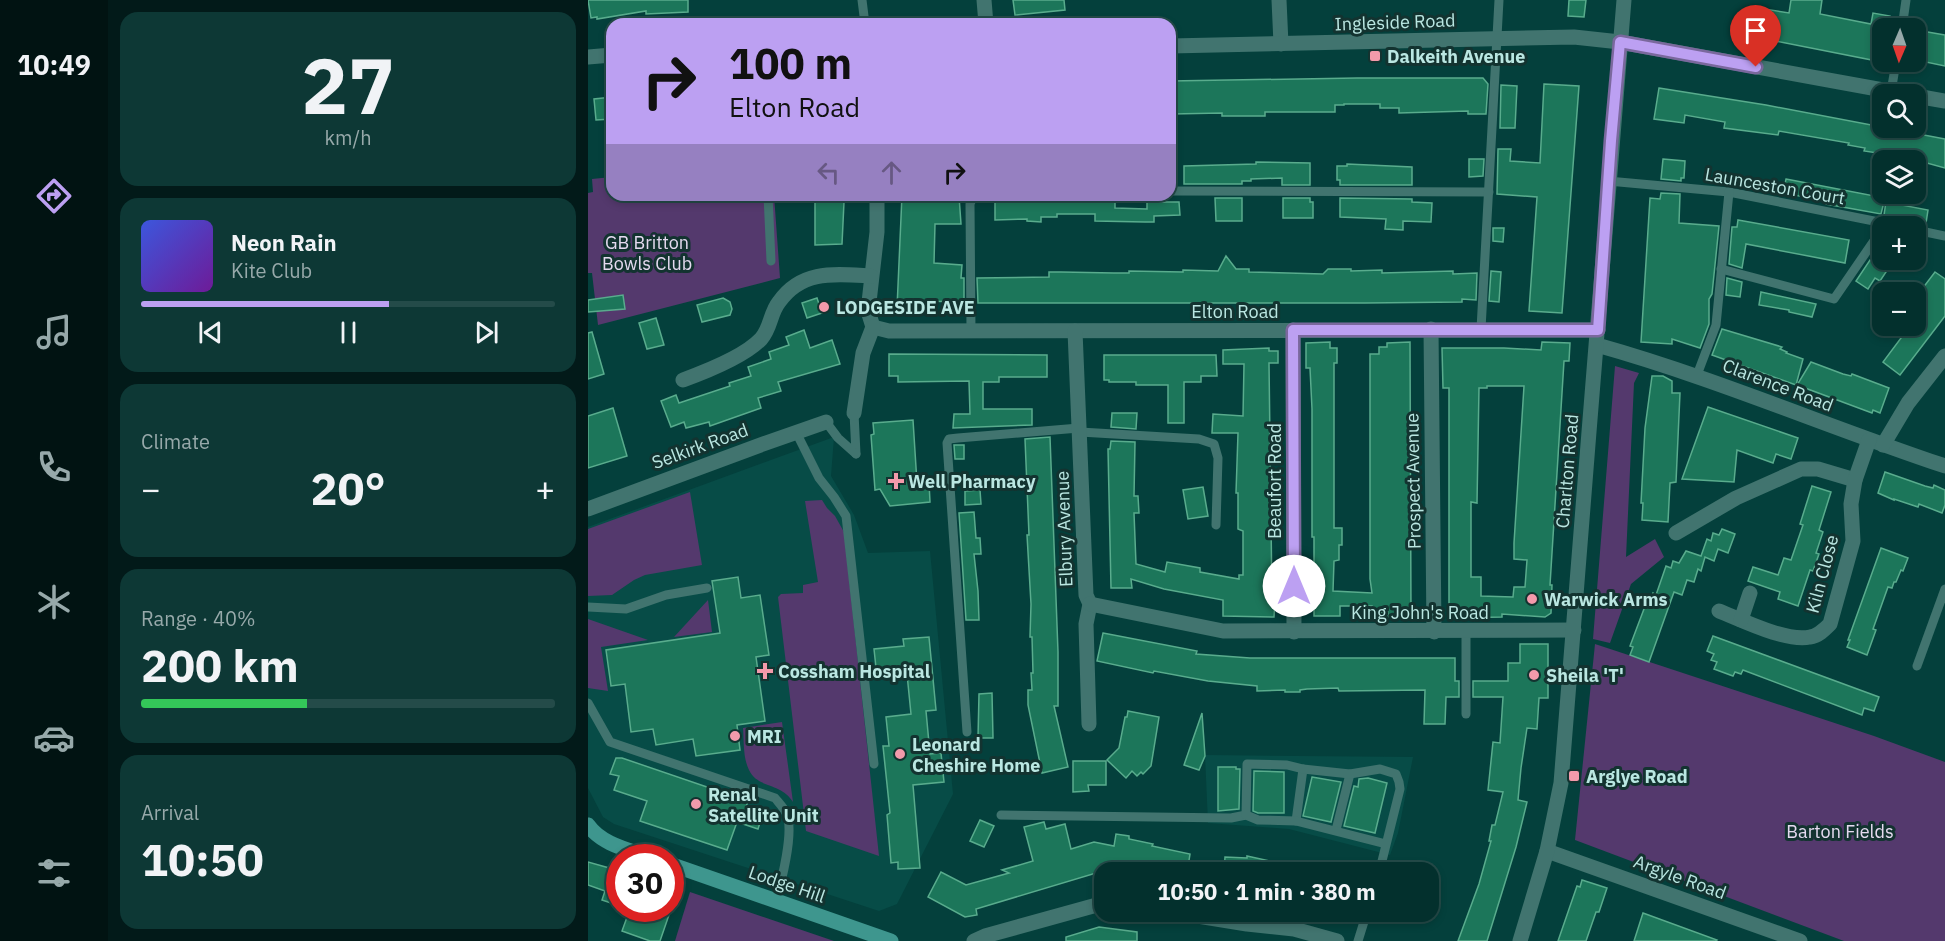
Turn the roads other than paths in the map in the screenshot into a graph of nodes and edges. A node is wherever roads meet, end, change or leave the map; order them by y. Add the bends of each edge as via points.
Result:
1 (862, 0) edge
2 (984, 0) edge
3 (1279, 0) edge
4 (1499, 0) edge
5 (1624, 0) edge
6 (1906, 0) edge
7 (864, 18) edge
8 (986, 18) edge
9 (1903, 18) edge
10 (1497, 38) junction
11 (1620, 42) junction
12 (1281, 44) junction
13 (1176, 46) edge
14 (606, 56) edge
15 (588, 57) edge
16 (1872, 88) edge
17 (1926, 98) edge
18 (1945, 101) edge
19 (1608, 181) junction
20 (1176, 191) edge
21 (1489, 192) junction
22 (1729, 192) junction
23 (768, 201) edge
24 (877, 201) edge
25 (971, 201) edge
26 (1872, 223) edge
27 (1926, 232) edge
28 (1945, 236) edge
29 (1872, 244) edge
30 (771, 261) dead end
31 (1721, 269) junction
32 (871, 276) junction
33 (873, 327) junction
34 (1481, 328) junction
35 (1431, 329) junction
36 (1293, 330) junction
37 (971, 331) junction
38 (1075, 331) junction
39 (1597, 337) junction
40 (1945, 356) edge
41 (1697, 375) junction
42 (683, 380) dead end
43 (854, 413) joint
44 (826, 423) joint
45 (1079, 430) junction
46 (796, 432) junction
47 (1876, 443) junction
48 (1945, 466) edge
49 (1855, 480) junction
50 (588, 509) edge
51 (1216, 525) dead end
52 (1676, 533) dead end
53 (706, 588) dead end
54 (1945, 589) edge
55 (1750, 593) dead end
56 (1090, 604) junction
57 (588, 608) edge
58 (1719, 611) dead end
59 (1741, 620) junction
60 (1574, 630) junction
61 (1294, 632) junction
62 (1434, 632) junction
63 (1466, 632) junction
64 (1917, 666) dead end
65 (588, 704) edge
66 (1466, 714) dead end
67 (1089, 724) dead end
68 (967, 732) dead end
69 (874, 764) dead end
70 (1304, 769) junction
71 (1350, 774) junction
72 (1001, 815) dead end
73 (1246, 815) junction
74 (1296, 821) junction
75 (588, 825) edge
76 (1336, 830) junction
77 (612, 844) edge
78 (1386, 844) junction
79 (1547, 850) junction
80 (1382, 862) edge
81 (684, 869) edge
82 (776, 901) junction
83 (1094, 906) edge
84 (1235, 922) edge
85 (1364, 922) edge
86 (891, 941) edge
87 (974, 941) edge
88 (1337, 941) edge
89 (1358, 941) edge
90 (1520, 941) edge
91 (1800, 941) edge

1 - 7 lane
2 - 8 street
3 - 12 street
4 - 10 lane
5 - 11 street, Charlton Road
6 - 9 lane
10 - 11 street, Ingleside Road via 1574,37
10 - 12 street, Ingleside Road
10 - 21 lane
11 - 16 street, Ingleside Road
11 - 19 street, Charlton Road
12 - 13 street, Ingleside Road
14 - 15 street
17 - 18 street
19 - 22 lane, Launceston Court
19 - 39 street, Charlton Road
20 - 21 lane
21 - 34 lane
22 - 26 lane, Launceston Court
22 - 31 lane
23 - 30 lane
24 - 32 street
25 - 37 lane
27 - 28 lane
29 - 31 lane via 1834,299
31 - 41 lane via 1716,325
32 - 33 street via 868,311
32 - 42 street via 829,273 809,278 791,288 777,303 768,330 759,341 715,368
33 - 37 street, Elton Road via 889,331
33 - 43 street via 863,353
34 - 35 street, Elton Road
34 - 39 street, Elton Road
35 - 36 street, Elton Road
35 - 62 street, Prospect Avenue
36 - 38 street, Elton Road
36 - 61 street, Beaufort Road
37 - 38 street, Elton Road
38 - 45 street, Elbury Avenue
39 - 41 street, Clarence Road
39 - 60 street, Charlton Road
40 - 47 street, Kiln Close
41 - 47 street, Clarence Road
43 - 44 lane via 856,454
44 - 46 street, Selkirk Road
45 - 51 lane via 1199,439 1214,444 1218,458
45 - 56 street, Elbury Avenue via 1086,596
45 - 68 lane via 958,438 947,443
46 - 50 street, Selkirk Road
46 - 69 lane via 819,478 846,516
47 - 48 street, Clarence Road
47 - 49 street, Kiln Close
49 - 52 street via 1818,469 1801,469 1736,498
49 - 59 street, Kiln Close via 1851,504 1853,541 1830,624 1821,633 1797,638
53 - 57 lane via 666,595 626,609
54 - 64 lane
55 - 59 street
56 - 61 street, King John's Road via 1223,632
56 - 67 street, Elbury Avenue via 1086,624
58 - 59 street, Kiln Close
60 - 63 street, King John's Road
60 - 79 street, Charlton Road via 1561,783
61 - 62 street, King John's Road
62 - 63 street, King John's Road
63 - 66 lane
65 - 82 lane via 610,742 775,798 788,815 789,834
70 - 71 lane
70 - 73 lane via 1247,764
70 - 74 lane
71 - 76 lane
71 - 78 lane via 1380,769 1396,774 1400,789
72 - 73 lane
73 - 74 lane via 1258,820
74 - 76 lane
75 - 77 main road
76 - 78 lane
78 - 80 lane
79 - 90 street, Charlton Road
79 - 91 street, Argyle Road
81 - 82 main road, Lodge Hill
82 - 86 main road, Lodge Hill
83 - 87 street
84 - 88 street via 1294,929
85 - 89 lane

